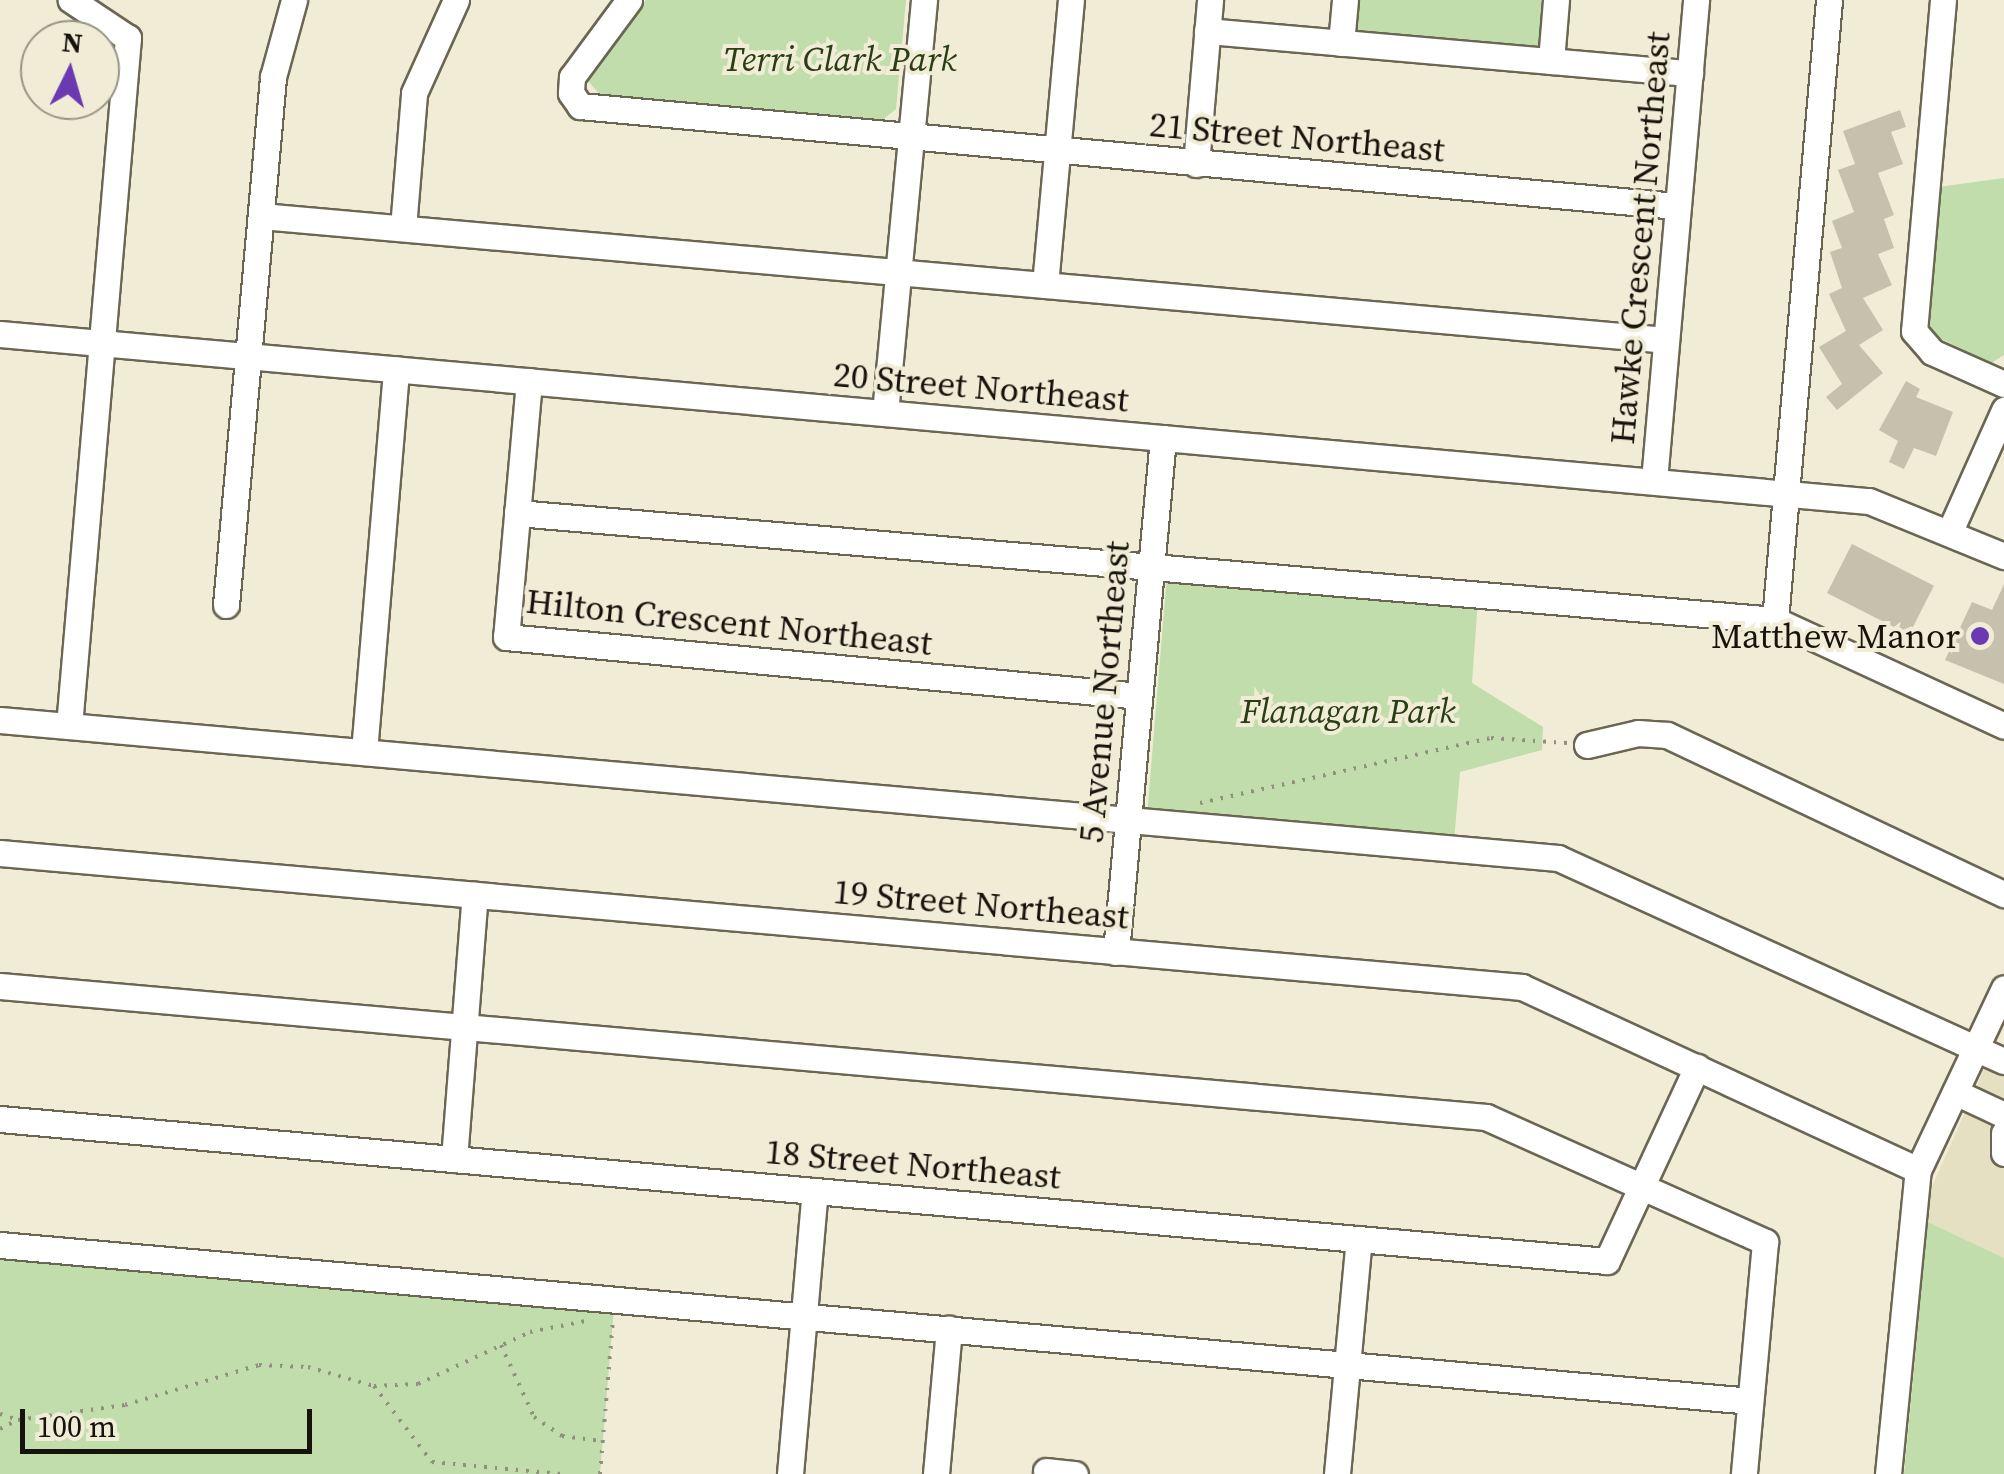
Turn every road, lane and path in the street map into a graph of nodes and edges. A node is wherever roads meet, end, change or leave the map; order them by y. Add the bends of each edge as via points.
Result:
1 (71, 0) edge
2 (294, 0) edge
3 (456, 0) edge
4 (629, 0) edge
5 (924, 0) edge
6 (1071, 0) edge
7 (1210, 0) edge
8 (1345, 0) edge
9 (1556, 0) edge
10 (1696, 0) edge
11 (1829, 0) edge
12 (1943, 0) edge
13 (1208, 31) junction
14 (1342, 43) junction
15 (1551, 61) junction
16 (1690, 74) junction
17 (911, 138) junction
18 (1057, 151) junction
19 (1196, 164) junction
20 (1677, 206) junction
21 (261, 216) junction
22 (403, 228) junction
23 (898, 273) junction
24 (1044, 285) junction
25 (0, 334) edge
26 (1666, 340) junction
27 (100, 343) junction
28 (248, 356) junction
29 (396, 370) junction
30 (530, 382) junction
31 (2004, 384) edge
32 (2004, 410) edge
33 (885, 413) junction
34 (1162, 438) junction
35 (1654, 482) junction
36 (1785, 493) junction
37 (517, 512) junction
38 (1950, 531) junction
39 (2004, 556) edge
40 (1150, 568) junction
41 (226, 606) dead end
42 (1775, 620) junction
43 (1139, 696) junction
44 (0, 720) edge
45 (69, 726) junction
46 (2004, 726) edge
47 (1588, 744) joint
48 (364, 752) junction
49 (1193, 804) dead end
50 (1128, 820) junction
51 (0, 853) edge
52 (2004, 894) edge
53 (475, 895) junction
54 (1116, 952) junction
55 (0, 986) edge
56 (2004, 988) edge
57 (464, 1027) junction
58 (1976, 1048) junction
59 (2004, 1061) edge
60 (1697, 1067) junction
61 (1954, 1092) junction
62 (2004, 1115) edge
63 (0, 1119) edge
64 (2004, 1133) edge
65 (2004, 1154) edge
66 (454, 1159) junction
67 (1918, 1170) junction
68 (1642, 1186) junction
69 (816, 1191) junction
70 (1359, 1239) junction
71 (0, 1245) edge
72 (614, 1308) dead end
73 (804, 1317) junction
74 (613, 1320) junction
75 (949, 1330) junction
76 (501, 1345) junction
77 (1348, 1365) junction
78 (374, 1386) junction
79 (1750, 1401) junction
80 (0, 1414) edge
81 (18, 1420) junction
82 (0, 1429) edge
83 (602, 1441) junction
84 (1046, 1472) dead end
85 (561, 1474) edge
86 (600, 1474) edge
87 (790, 1474) edge
88 (936, 1474) edge
89 (1075, 1474) edge
90 (1337, 1474) edge
91 (1744, 1474) edge
92 (1888, 1474) edge

1 - 27 street via 128,38
2 - 21 street via 273,77
3 - 22 street via 414,93
4 - 17 street, 21 Street Northeast via 572,77 571,93 580,106
5 - 17 street
6 - 18 street
7 - 13 street
8 - 14 street
9 - 15 street
10 - 16 street, Hawke Crescent Northeast
11 - 36 street
12 - 31 street via 1914,332 1932,352
13 - 14 street
13 - 19 street
14 - 15 street
15 - 16 street
16 - 20 street, Hawke Crescent Northeast
17 - 18 street, 21 Street Northeast
17 - 23 street
18 - 19 street, 21 Street Northeast
18 - 24 street
19 - 20 street, 21 Street Northeast
20 - 26 street, Hawke Crescent Northeast
21 - 22 street
21 - 28 street
22 - 23 street
23 - 24 street
23 - 33 street
24 - 26 street
25 - 27 street, 20 Street Northeast
26 - 35 street, Hawke Crescent Northeast
27 - 28 street, 20 Street Northeast
27 - 45 street
28 - 29 street, 20 Street Northeast
28 - 41 street
29 - 30 street, 20 Street Northeast
29 - 48 street
30 - 33 street, 20 Street Northeast
30 - 37 street, Hilton Crescent Northeast
32 - 38 street
33 - 34 street, 20 Street Northeast
34 - 35 street, 20 Street Northeast
34 - 40 street, 5 Avenue Northeast
35 - 36 street, 20 Street Northeast
36 - 38 street, 20 Street Northeast via 1869,501
36 - 42 street
37 - 40 street
37 - 43 street, Hilton Crescent Northeast via 506,638
38 - 39 street, 20 Street Northeast
40 - 42 street
40 - 43 street, 5 Avenue Northeast
42 - 46 street
43 - 50 street, 5 Avenue Northeast
44 - 45 street
45 - 48 street
47 - 49 path via 1491,738
47 - 52 street via 1638,733 1667,736
48 - 50 street
50 - 54 street, 5 Avenue Northeast
50 - 58 street via 1558,858
51 - 53 street, 19 Street Northeast
53 - 54 street, 19 Street Northeast
53 - 57 street
54 - 60 street, 19 Street Northeast via 1522,988
55 - 57 street
56 - 58 street
57 - 66 street
57 - 68 street via 1486,1117
58 - 59 street
58 - 61 street
60 - 67 street, 19 Street Northeast
60 - 68 street, 18 Street Northeast
61 - 62 street
61 - 67 street
63 - 66 street, 18 Street Northeast
64 - 65 street
66 - 69 street, 18 Street Northeast
67 - 92 street
68 - 70 street, 18 Street Northeast via 1607,1261
68 - 79 street via 1765,1242
69 - 70 street, 18 Street Northeast
69 - 73 street
70 - 77 street
71 - 73 street
72 - 74 path
73 - 75 street
73 - 87 street
74 - 76 path via 561,1323
74 - 83 path
75 - 77 street
75 - 88 street
76 - 78 path via 418,1384
76 - 83 path via 534,1417 562,1436
77 - 79 street
77 - 90 street
78 - 81 path via 308,1366 259,1365 125,1405
78 - 85 path via 432,1462
79 - 91 street
80 - 81 path
81 - 82 path
83 - 86 path
84 - 89 street

